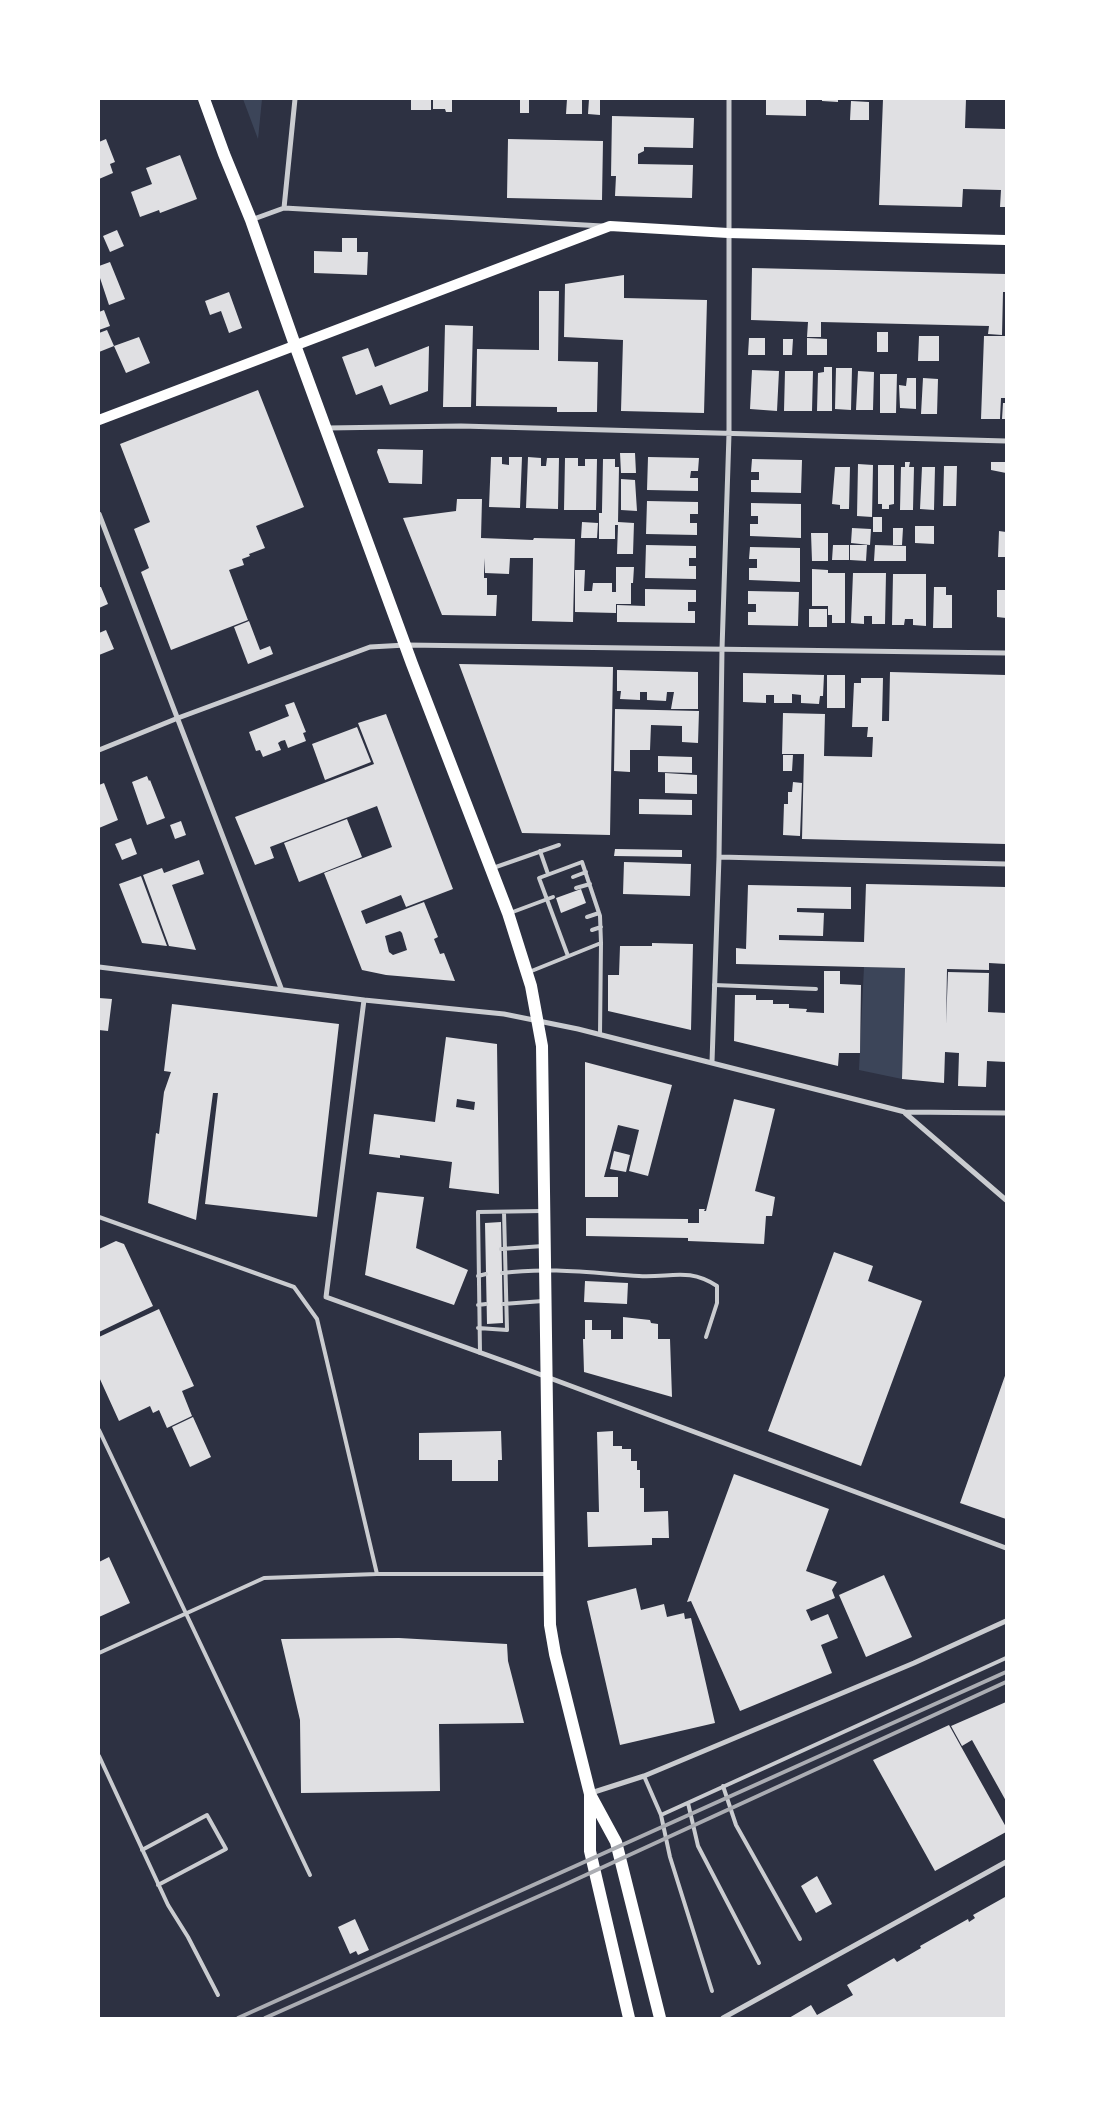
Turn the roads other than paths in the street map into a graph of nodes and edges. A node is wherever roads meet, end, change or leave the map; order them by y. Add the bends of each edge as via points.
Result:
1 (204, 99) edge
2 (295, 99) edge
3 (729, 99) edge
4 (284, 208) junction
5 (251, 220) junction
6 (610, 226) junction
7 (728, 233) junction
8 (1006, 240) edge
9 (295, 346) junction
10 (99, 420) edge
11 (325, 428) junction
12 (729, 434) junction
13 (1006, 441) edge
14 (99, 514) edge
15 (406, 645) junction
16 (722, 649) junction
17 (1006, 653) edge
18 (178, 718) junction
19 (99, 750) edge
20 (559, 845) dead end
21 (540, 851) junction
22 (719, 857) junction
23 (1006, 864) edge
24 (491, 868) junction
25 (586, 872) junction
26 (548, 874) junction
27 (573, 877) dead end
28 (590, 884) junction
29 (549, 885) dead end
30 (543, 888) junction
31 (576, 888) dead end
32 (553, 897) dead end
33 (546, 899) junction
34 (600, 913) junction
35 (508, 914) junction
36 (587, 918) dead end
37 (564, 926) dead end
38 (558, 928) junction
39 (601, 928) junction
40 (592, 930) dead end
41 (569, 939) dead end
42 (563, 941) junction
43 (602, 943) junction
44 (568, 956) junction
45 (99, 966) edge
46 (527, 973) junction
47 (714, 985) junction
48 (281, 988) junction
49 (816, 989) dead end
50 (364, 1000) junction
51 (537, 1021) junction
52 (600, 1034) junction
53 (712, 1062) junction
54 (905, 1112) junction
55 (1006, 1113) edge
56 (1006, 1200) edge
57 (545, 1211) junction
58 (504, 1212) junction
59 (99, 1217) edge
60 (545, 1246) junction
61 (503, 1249) junction
62 (485, 1251) dead end
63 (478, 1252) junction
64 (545, 1270) junction
65 (504, 1273) junction
66 (486, 1274) dead end
67 (478, 1276) junction
68 (546, 1301) junction
69 (504, 1303) junction
70 (486, 1304) dead end
71 (478, 1305) junction
72 (478, 1328) junction
73 (706, 1337) dead end
74 (480, 1353) junction
75 (547, 1377) junction
76 (99, 1430) edge
77 (1006, 1548) edge
78 (377, 1574) junction
79 (549, 1574) junction
80 (186, 1614) junction
81 (1006, 1621) edge
82 (99, 1653) edge
83 (1006, 1658) edge
84 (99, 1756) edge
85 (644, 1776) junction
86 (723, 1786) junction
87 (590, 1794) junction
88 (688, 1802) junction
89 (661, 1814) junction
90 (142, 1850) junction
91 (1006, 1862) edge
92 (310, 1874) dead end
93 (158, 1885) junction
94 (800, 1939) dead end
95 (759, 1963) dead end
96 (712, 1991) dead end
97 (218, 1995) dead end
98 (629, 2018) edge
99 (660, 2018) edge
100 (723, 2018) edge

1 - 5 main road
2 - 4 street
3 - 7 street
4 - 5 street
4 - 6 street
5 - 9 main road
6 - 7 main road
6 - 9 main road
7 - 8 main road
7 - 12 street
9 - 10 main road
9 - 11 main road
11 - 12 street via 461,426
11 - 15 main road
12 - 13 street
12 - 16 street
14 - 18 street
15 - 16 street
15 - 18 street via 370,647
15 - 24 main road
16 - 17 street
16 - 22 street
18 - 19 street
18 - 48 street
20 - 21 lane
21 - 24 lane
21 - 26 lane
22 - 23 street
22 - 47 street
24 - 35 main road
25 - 26 lane via 582,862
25 - 27 lane
25 - 28 lane
26 - 30 lane via 539,878
28 - 31 lane
28 - 34 lane
29 - 30 lane
30 - 33 lane
32 - 33 lane
33 - 35 lane
33 - 38 lane
34 - 36 lane
34 - 39 lane
35 - 46 main road
37 - 38 lane
38 - 42 lane
39 - 40 lane
39 - 43 lane
41 - 42 lane
42 - 44 lane
43 - 44 lane
43 - 52 lane
44 - 46 lane
45 - 48 street
46 - 51 main road
47 - 49 lane
47 - 53 street
48 - 50 street
50 - 51 street via 504,1014
50 - 74 street via 326,1297
51 - 52 street
51 - 57 main road via 542,1046
52 - 53 street
53 - 54 street
54 - 55 street
54 - 56 street
57 - 58 lane
57 - 60 main road
58 - 61 lane
58 - 63 lane via 478,1212
59 - 78 lane via 294,1287 317,1319
60 - 61 lane
60 - 64 main road
61 - 65 lane
62 - 63 lane
63 - 67 lane
64 - 65 lane
64 - 68 main road
64 - 73 lane via 703,1277 717,1286 717,1303
65 - 69 lane
66 - 67 lane
67 - 71 lane
68 - 69 lane
68 - 75 main road
69 - 72 lane via 507,1330
70 - 71 lane
71 - 72 lane
72 - 74 lane
74 - 75 street
75 - 77 street
75 - 79 main road
76 - 80 lane
78 - 79 lane
78 - 80 lane via 264,1578
79 - 87 main road via 552,1639
80 - 82 lane
80 - 92 lane
81 - 85 street
83 - 86 lane
84 - 90 lane
85 - 87 street
85 - 89 lane
86 - 88 lane
86 - 94 lane via 736,1825
87 - 98 main road via 590,1851
87 - 99 main road via 616,1842
88 - 89 lane
88 - 95 lane via 698,1846
89 - 96 lane via 670,1857
90 - 93 lane
90 - 93 lane via 207,1816 226,1849
91 - 100 street
93 - 97 lane

